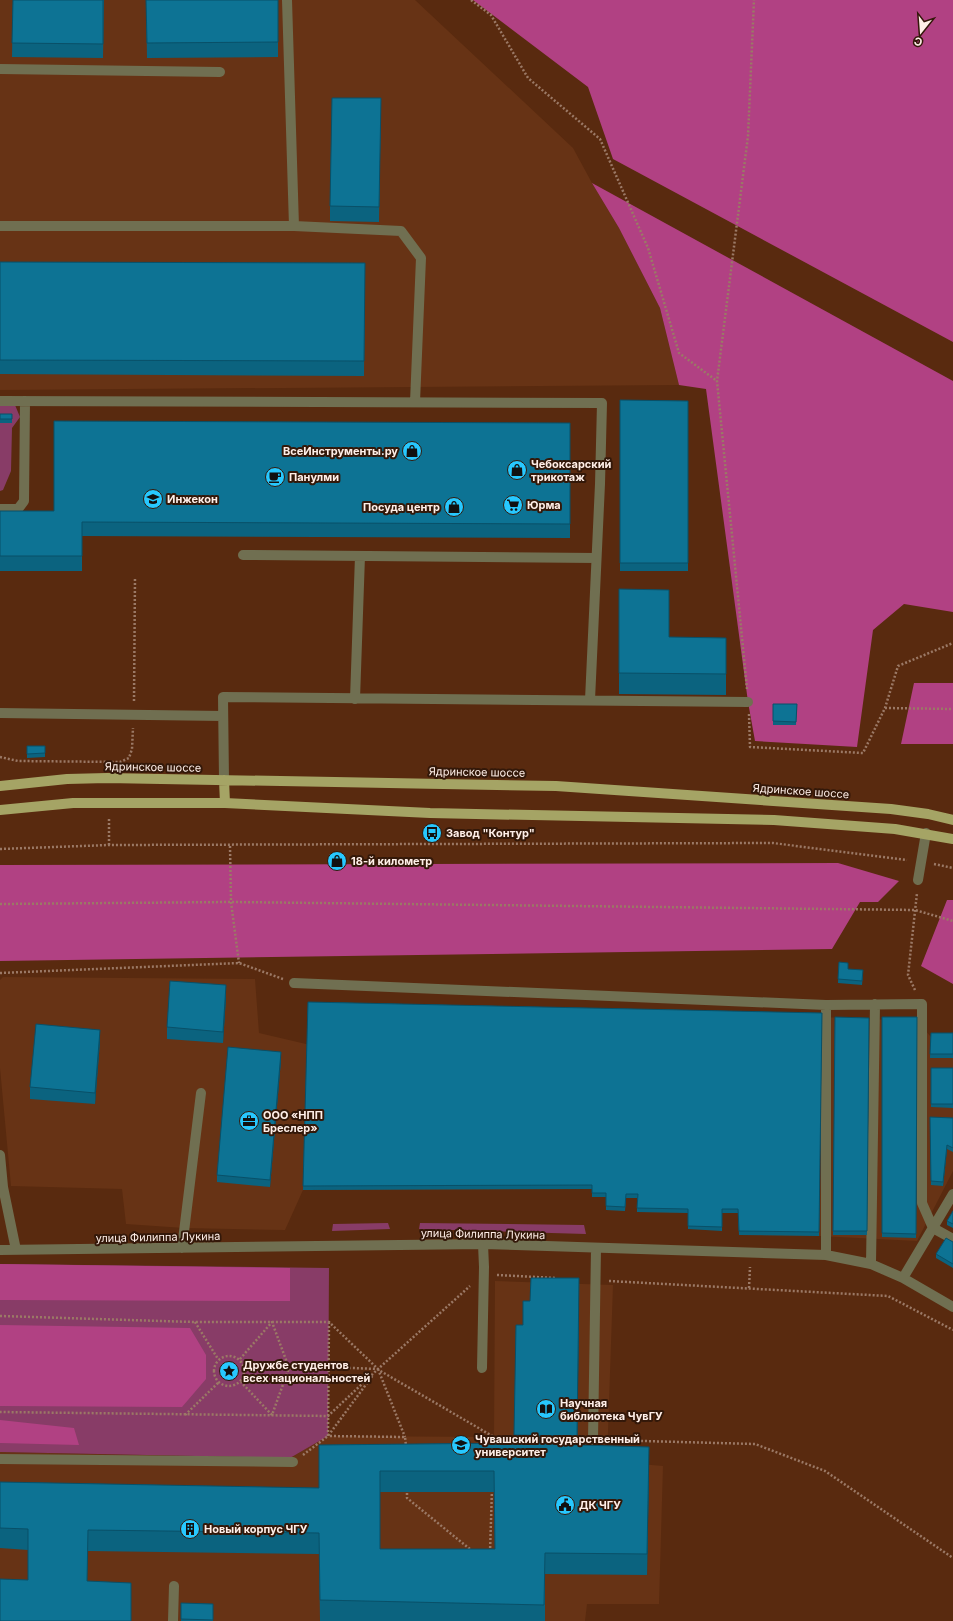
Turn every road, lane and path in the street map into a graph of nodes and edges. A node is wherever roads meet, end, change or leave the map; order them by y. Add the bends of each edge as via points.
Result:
1 (287, 0) edge
2 (471, 0) edge
3 (754, 0) edge
4 (0, 69) edge
5 (220, 72) dead end
6 (0, 226) edge
7 (294, 226) junction
8 (717, 381) junction
9 (0, 401) edge
10 (25, 401) junction
11 (415, 402) junction
12 (0, 510) edge
13 (244, 554) dead end
14 (360, 556) junction
15 (596, 558) junction
16 (953, 643) edge
17 (355, 699) junction
18 (590, 700) junction
19 (748, 702) junction
20 (885, 708) junction
21 (953, 709) edge
22 (0, 714) edge
23 (223, 716) junction
24 (224, 780) junction
25 (0, 786) edge
26 (225, 803) junction
27 (0, 810) edge
28 (109, 819) dead end
29 (953, 820) edge
30 (926, 833) junction
31 (953, 839) edge
32 (110, 845) junction
33 (230, 846) junction
34 (0, 849) edge
35 (921, 862) junction
36 (953, 868) edge
37 (918, 880) joint
38 (231, 902) junction
39 (0, 904) edge
40 (915, 910) junction
41 (953, 921) edge
42 (239, 963) junction
43 (0, 973) edge
44 (294, 983) joint
45 (875, 1004) junction
46 (922, 1004) junction
47 (826, 1005) junction
48 (201, 1093) dead end
49 (0, 1155) edge
50 (953, 1194) edge
51 (933, 1228) junction
52 (953, 1239) edge
53 (483, 1244) junction
54 (182, 1248) junction
55 (596, 1248) junction
56 (0, 1250) edge
57 (16, 1250) junction
58 (826, 1255) junction
59 (871, 1264) junction
60 (903, 1278) junction
61 (953, 1307) edge
62 (0, 1316) edge
63 (194, 1322) junction
64 (272, 1322) junction
65 (329, 1322) junction
66 (218, 1359) junction
67 (240, 1359) junction
68 (482, 1368) dead end
69 (378, 1369) junction
70 (241, 1382) junction
71 (218, 1383) junction
72 (0, 1412) edge
73 (185, 1415) junction
74 (272, 1415) junction
75 (328, 1416) junction
76 (328, 1436) junction
77 (405, 1437) junction
78 (494, 1437) junction
79 (517, 1438) edge
80 (593, 1440) joint
81 (406, 1449) edge
82 (494, 1453) edge
83 (0, 1459) edge
84 (293, 1462) joint
85 (407, 1483) edge
86 (492, 1485) edge
87 (472, 1551) edge
88 (490, 1557) edge
89 (953, 1558) edge
90 (174, 1586) dead end
91 (174, 1621) edge

1 - 7 street
2 - 8 path via 491,15 528,78 600,139 648,248 679,353
3 - 8 path via 748,136
4 - 5 street
6 - 7 street
7 - 11 street via 401,231 421,258
8 - 19 path
9 - 10 street
10 - 11 street
10 - 12 street via 24,501 18,509
11 - 15 street via 602,403
13 - 14 street
14 - 15 street
14 - 17 street
15 - 18 street
16 - 20 path via 898,666
17 - 18 street
17 - 23 street via 223,697
18 - 19 street
19 - 20 path via 750,747 863,753
20 - 21 path
22 - 23 street
23 - 24 street
24 - 25 main road, Ядринское шоссе via 67,778
24 - 26 main road
24 - 29 main road, Ядринское шоссе via 556,786 891,809
26 - 27 main road via 80,802
26 - 30 main road via 430,813 774,820
28 - 32 path
30 - 31 main road
30 - 35 street
32 - 33 path
32 - 34 path
33 - 35 path via 773,843
33 - 38 path
35 - 36 path
35 - 37 street
37 - 40 path
38 - 39 path
38 - 40 path
38 - 42 path
40 - 41 path
40 - 46 path via 908,975
42 - 43 path
42 - 44 path
44 - 47 street
45 - 46 street
45 - 47 street
45 - 59 street
46 - 51 street via 922,1203
47 - 58 street
48 - 54 street
49 - 57 street via 3,1187
50 - 51 street
51 - 52 street
51 - 60 street
53 - 54 street, улица Филиппа Лукина
53 - 55 street, улица Филиппа Лукина
53 - 68 street
54 - 57 street, улица Филиппа Лукина
55 - 58 street, улица Филиппа Лукина
55 - 80 street
56 - 57 street, улица Филиппа Лукина
58 - 59 street, улица Филиппа Лукина
59 - 60 street, улица Филиппа Лукина
60 - 61 street, улица Филиппа Лукина
62 - 63 path
63 - 64 path
63 - 66 path
64 - 65 path
64 - 67 path
64 - 74 path via 289,1368
65 - 69 path
65 - 75 path
66 - 67 path via 228,1355
66 - 71 path via 213,1372
67 - 70 path via 245,1370
69 - 75 path
69 - 76 path
69 - 77 path
69 - 78 path
70 - 71 path via 230,1387
70 - 74 path
71 - 73 path
72 - 73 path
73 - 74 path
74 - 75 path
75 - 76 path
76 - 77 path
76 - 84 path
77 - 81 path
78 - 79 path
78 - 82 path
80 - 89 path via 755,1444 825,1471
83 - 84 street
85 - 87 path via 407,1498
86 - 88 path
90 - 91 street

